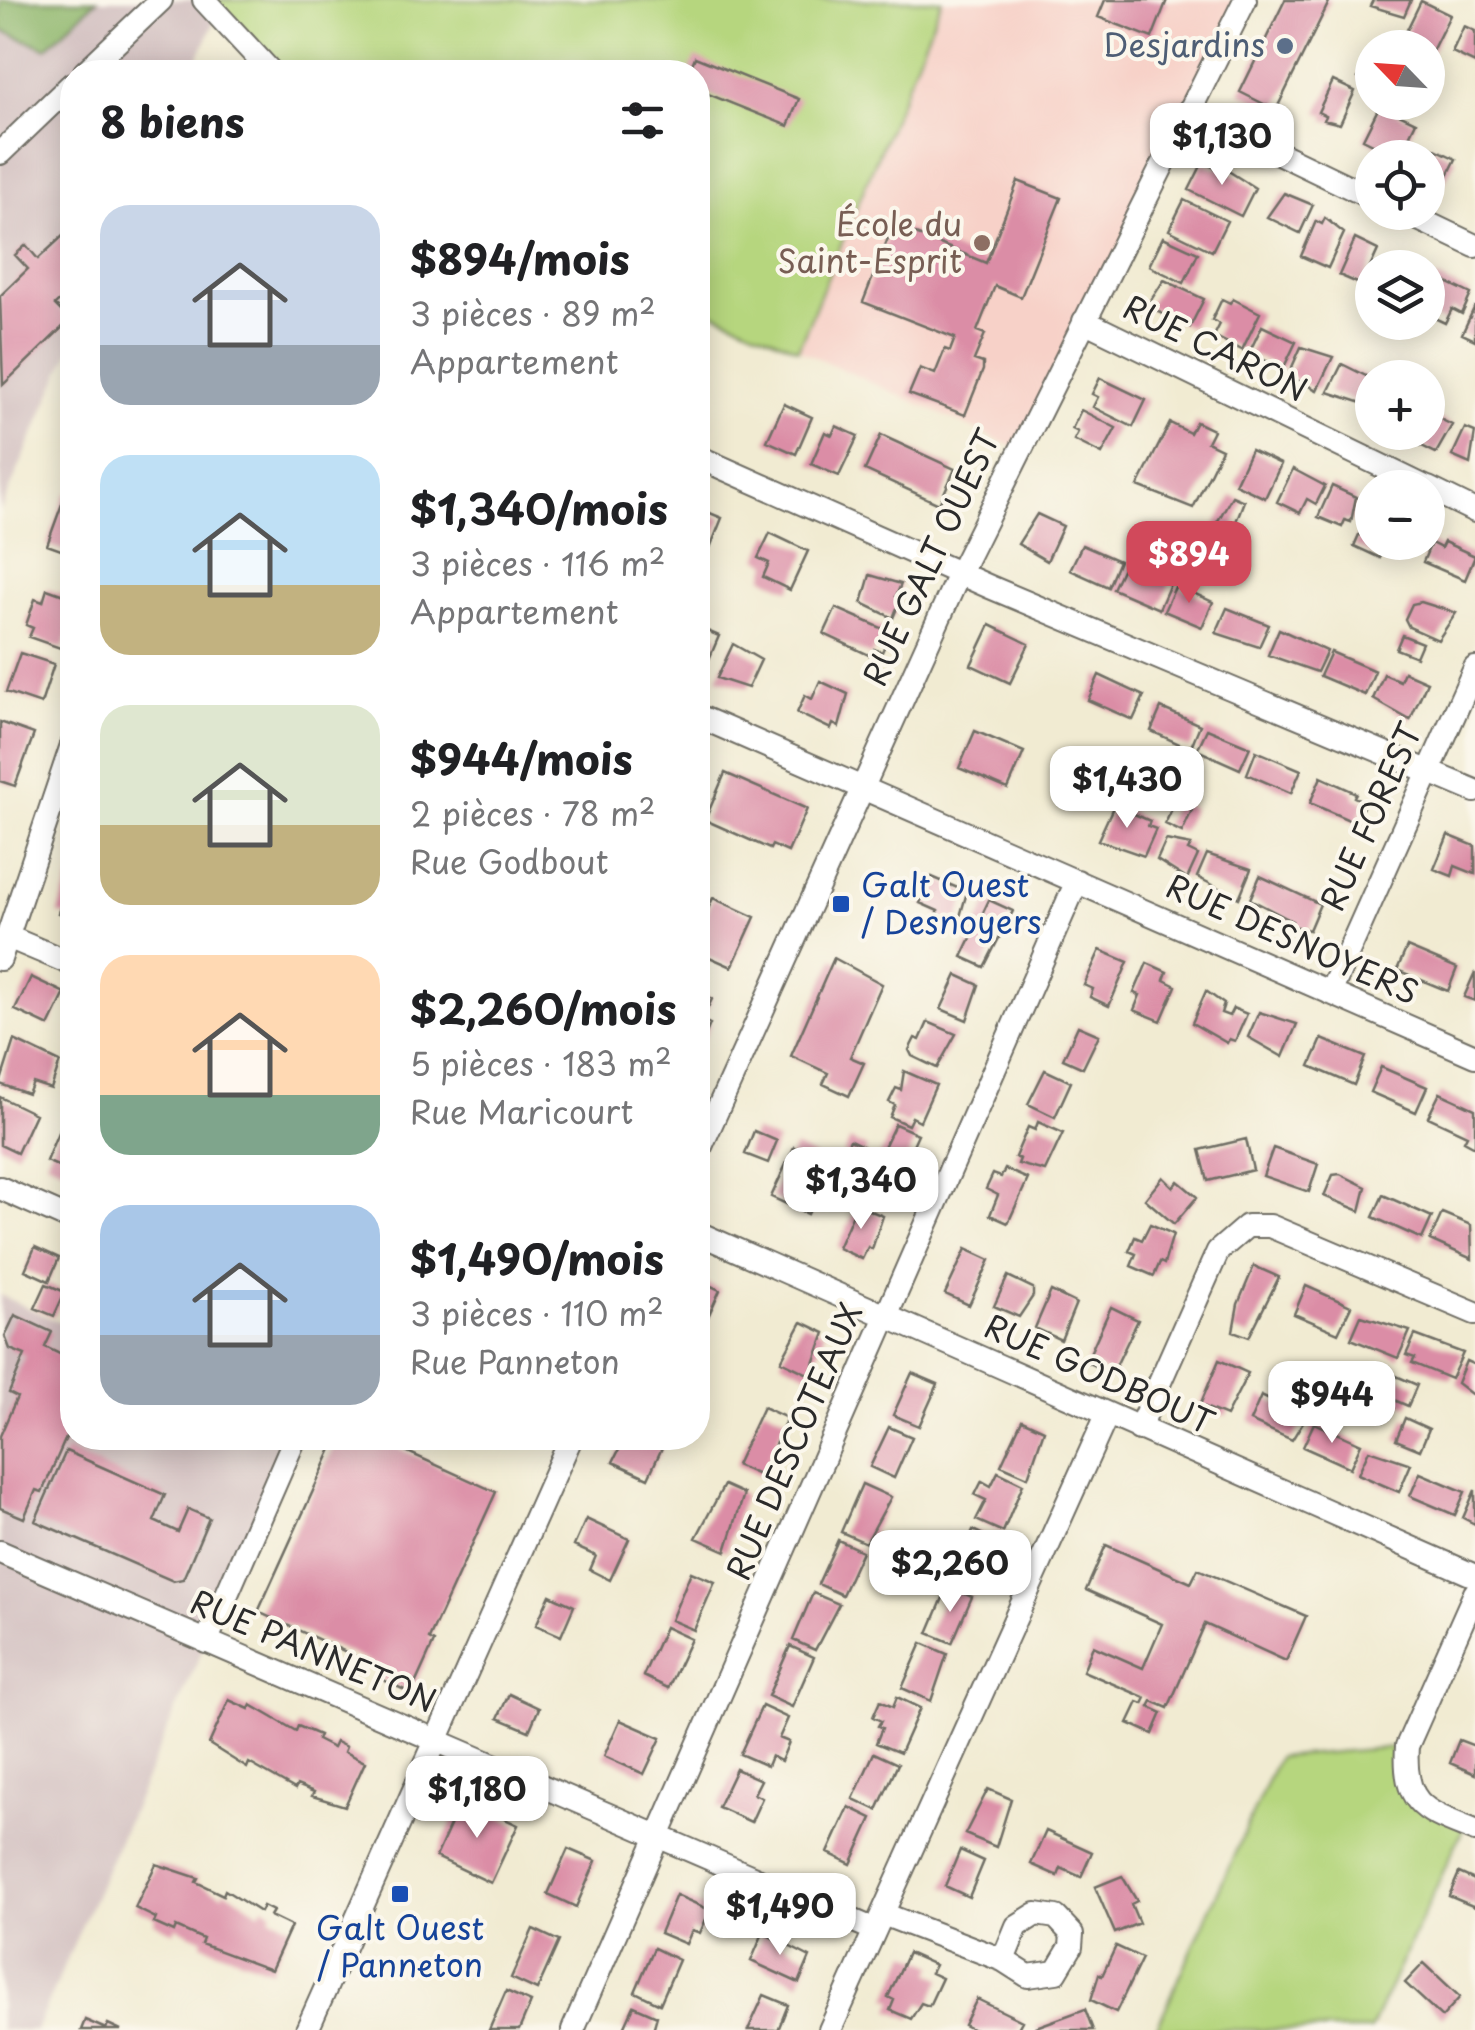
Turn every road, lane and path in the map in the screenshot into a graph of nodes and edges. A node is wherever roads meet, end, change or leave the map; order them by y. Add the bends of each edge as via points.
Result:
1 (161, 0) edge
2 (204, 0) edge
3 (1245, 0) edge
4 (97, 60) edge
5 (260, 60) edge
6 (60, 96) edge
7 (1188, 110) junction
8 (0, 153) edge
9 (1355, 190) edge
10 (1442, 230) edge
11 (1475, 246) edge
12 (1084, 321) junction
13 (710, 462) edge
14 (1390, 470) edge
15 (1445, 497) edge
16 (1475, 511) edge
17 (959, 574) junction
18 (1475, 668) edge
19 (710, 721) edge
20 (1427, 770) junction
21 (60, 781) edge
22 (861, 786) junction
23 (1475, 791) edge
24 (1077, 881) junction
25 (4, 948) edge
26 (60, 961) edge
27 (1330, 993) junction
28 (1475, 1056) edge
29 (710, 1126) edge
30 (0, 1188) edge
31 (60, 1215) edge
32 (710, 1239) edge
33 (1475, 1314) edge
34 (885, 1315) junction
35 (1107, 1416) junction
36 (1139, 1429) junction
37 (291, 1450) edge
38 (566, 1450) edge
39 (0, 1552) edge
40 (1475, 1576) edge
41 (1475, 1594) edge
42 (206, 1642) junction
43 (436, 1740) junction
44 (1475, 1831) edge
45 (658, 1840) junction
46 (879, 1922) junction
47 (1003, 1960) dead end
48 (307, 2030) edge
49 (573, 2030) edge
50 (830, 2030) edge

1 - 4 street
2 - 5 street
3 - 7 street, RUE GALT OUEST
6 - 8 street
7 - 9 street
7 - 12 street, RUE GALT OUEST
10 - 11 street
12 - 14 street, RUE CARON
12 - 17 street, RUE GALT OUEST
13 - 17 street
15 - 16 street, RUE CARON
17 - 20 street
17 - 22 street, RUE GALT OUEST
18 - 20 street, RUE FOREST
19 - 22 street, RUE DESNOYERS
20 - 23 street
20 - 27 street, RUE FOREST
21 - 25 street
22 - 24 street, RUE DESNOYERS
22 - 29 street, RUE GALT OUEST
24 - 27 street, RUE DESNOYERS
24 - 34 street, RUE DESCOTEAUX
25 - 26 street
27 - 28 street, RUE DESNOYERS
30 - 31 street
32 - 34 street, RUE GODBOUT
33 - 36 street via 1270,1226 1247,1226 1218,1251
34 - 35 street, RUE GODBOUT
34 - 45 street, RUE DESCOTEAUX
35 - 36 street, RUE GODBOUT
35 - 46 street
36 - 40 street, RUE GODBOUT
37 - 42 street
38 - 43 street
39 - 42 street, RUE PANNETON
41 - 44 street via 1407,1746 1406,1766 1423,1810
42 - 43 street, RUE PANNETON
43 - 45 street, RUE PANNETON
43 - 48 street
45 - 46 street, RUE PANNETON
45 - 49 street, RUE DESCOTEAUX
46 - 47 street, RUE PANNETON
46 - 50 street

